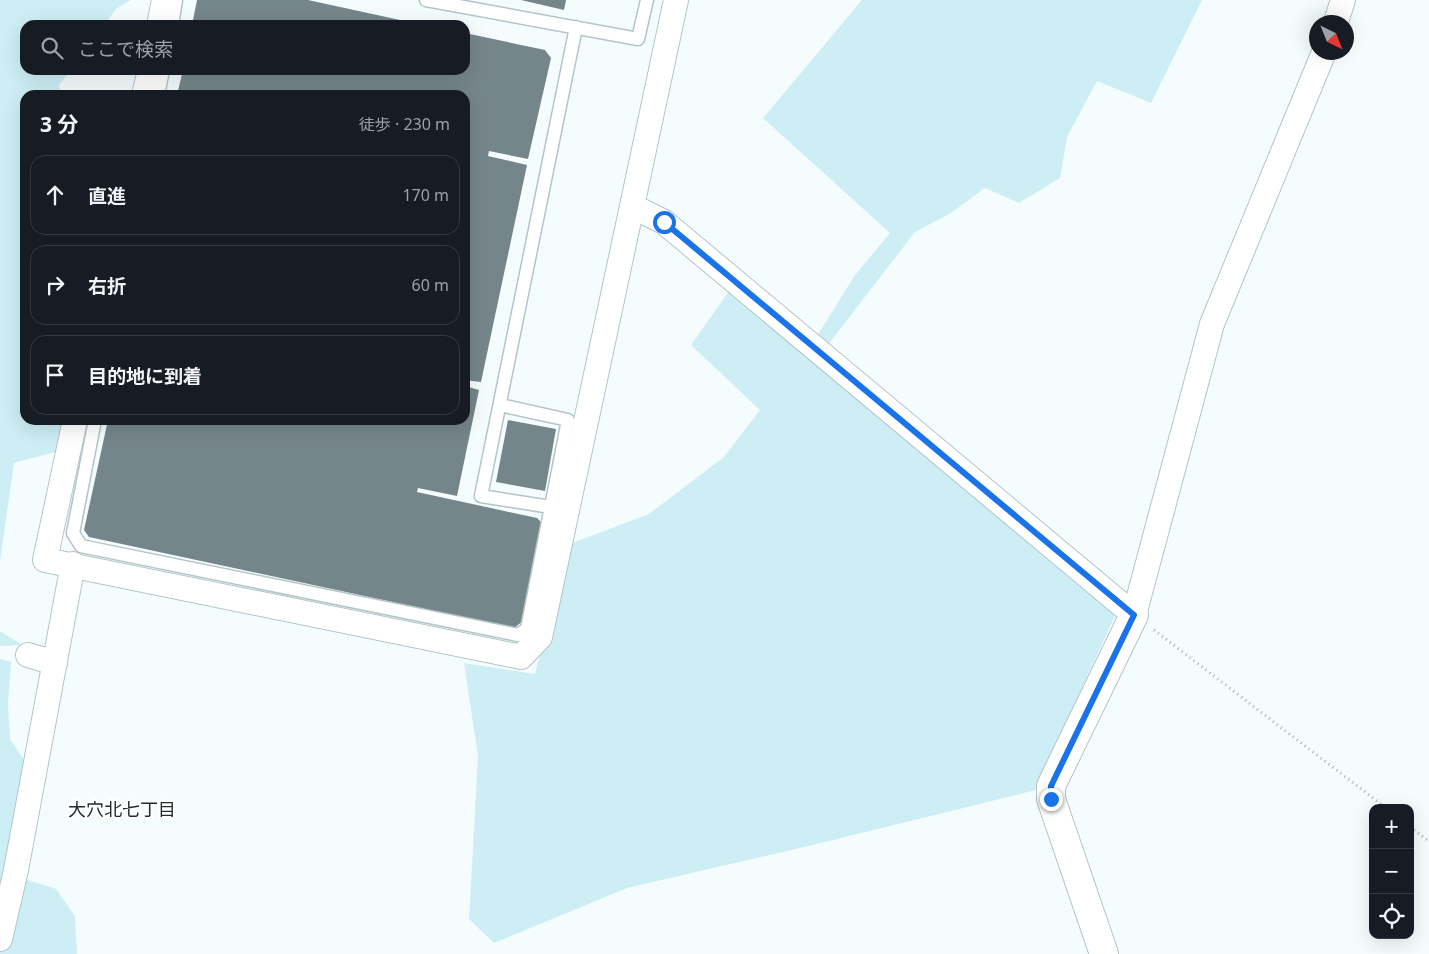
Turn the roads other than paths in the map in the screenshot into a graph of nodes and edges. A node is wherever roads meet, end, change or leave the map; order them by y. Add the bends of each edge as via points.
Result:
1 (164, 0) edge
2 (176, 0) edge
3 (426, 0) edge
4 (647, 0) edge
5 (676, 0) edge
6 (1343, 0) edge
7 (1338, 15) edge
8 (160, 20) edge
9 (173, 20) edge
10 (576, 28) junction
11 (1321, 60) edge
12 (149, 75) edge
13 (162, 75) edge
14 (145, 90) edge
15 (159, 90) edge
16 (632, 206) junction
17 (500, 405) junction
18 (74, 425) edge
19 (94, 425) edge
20 (551, 508) junction
21 (73, 564) junction
22 (1134, 615) junction
23 (28, 655) dead end
24 (55, 663) junction
25 (0, 939) edge
26 (1104, 954) edge

1 - 8 street
2 - 9 lane
3 - 10 lane
4 - 10 lane via 638,39
5 - 16 street
6 - 7 street
10 - 17 lane
11 - 22 street via 1212,324
12 - 14 street
13 - 15 lane
16 - 21 street via 540,637 520,657
16 - 22 street via 664,222
17 - 20 lane via 568,420
17 - 20 lane via 482,496
18 - 21 street via 45,560
19 - 20 lane via 73,533 82,546 518,635 527,628
21 - 24 street
22 - 26 street via 1051,786 1051,799
23 - 24 street
24 - 25 street

